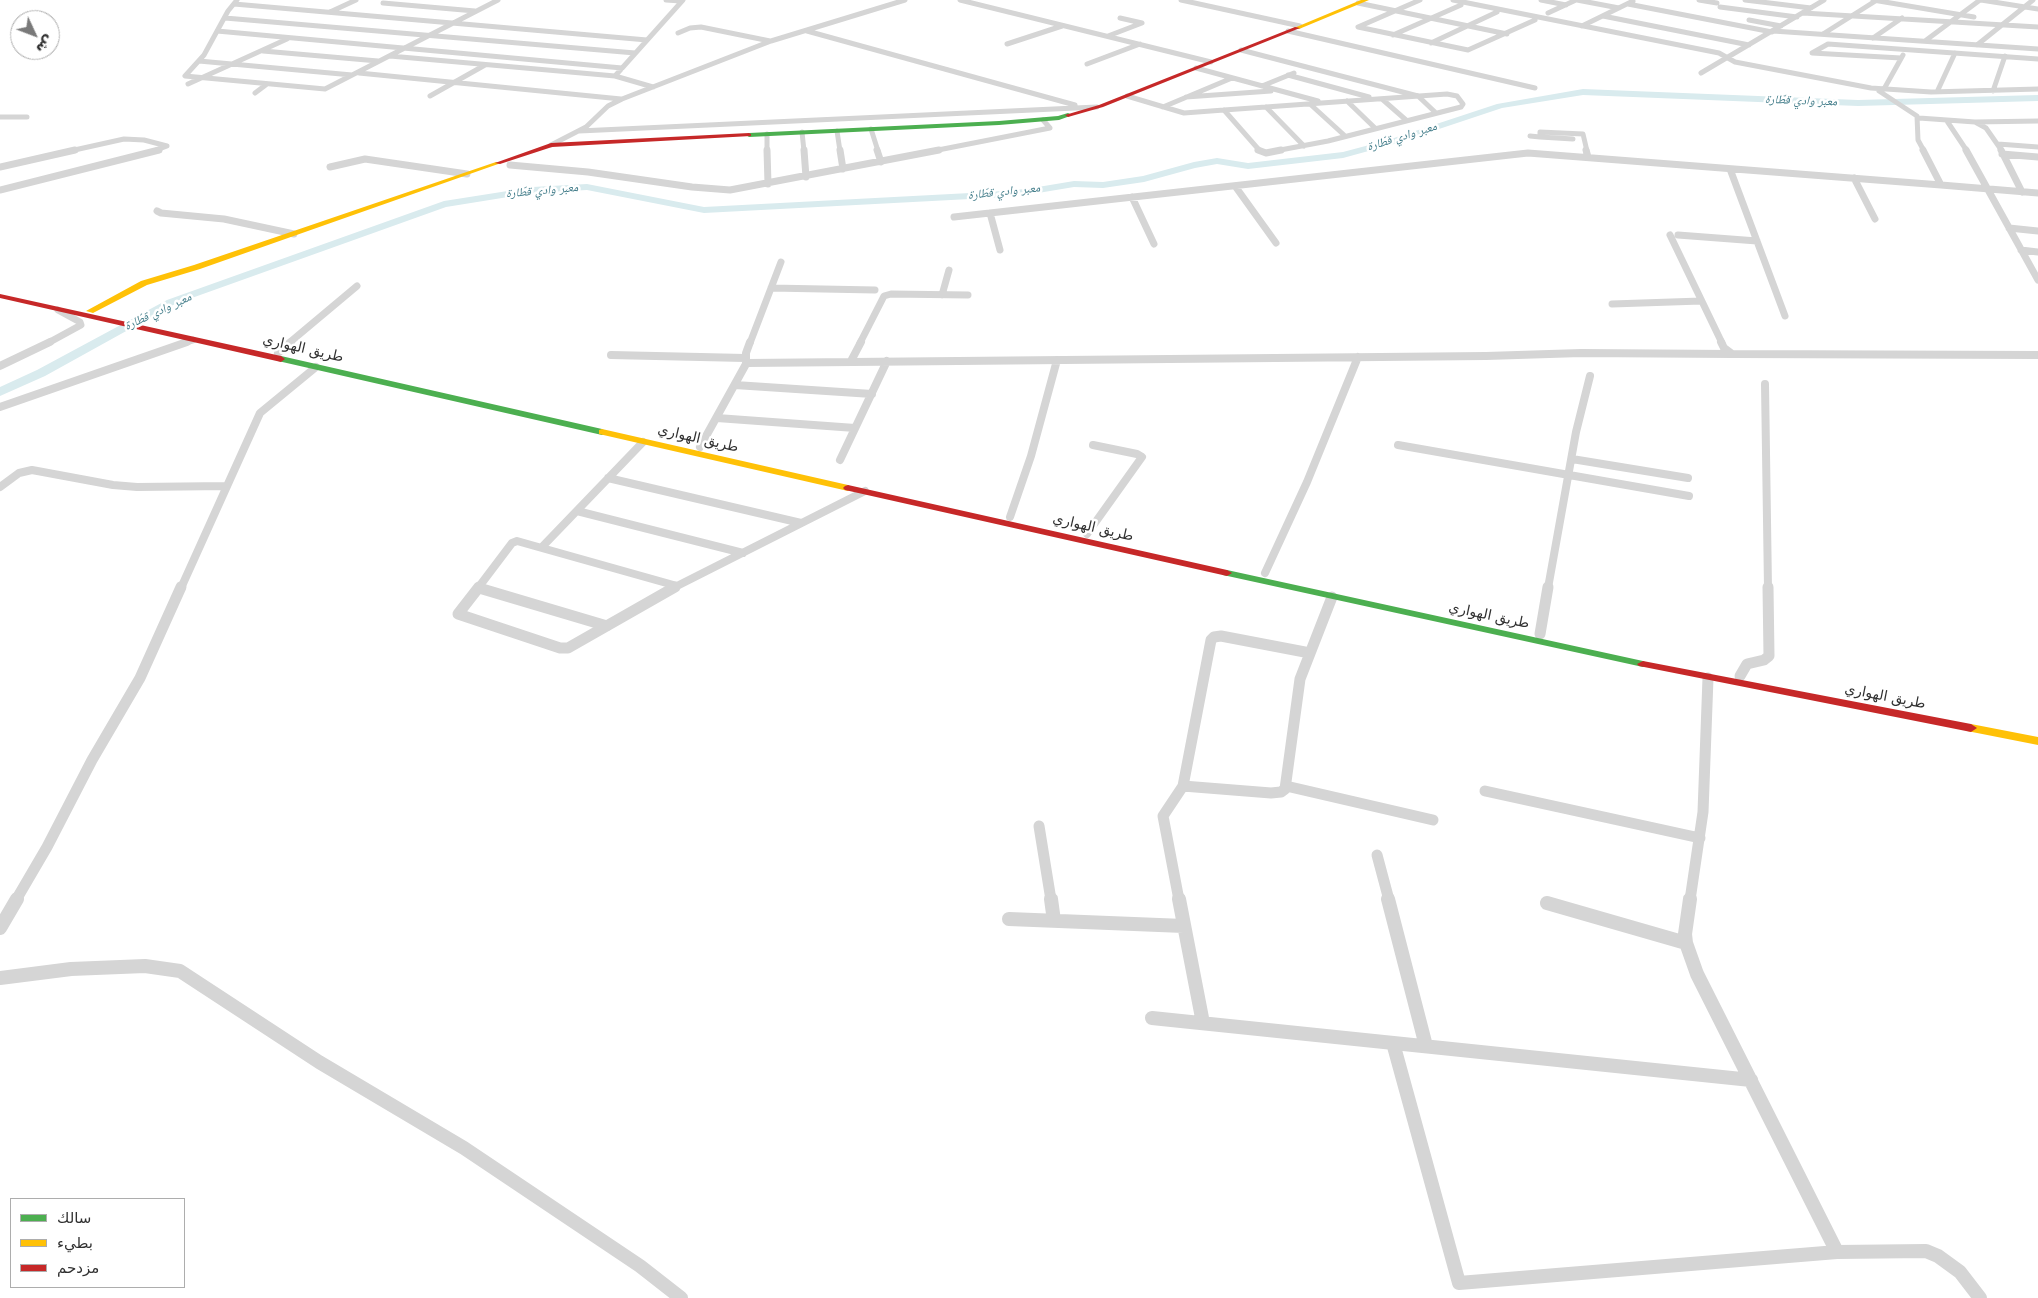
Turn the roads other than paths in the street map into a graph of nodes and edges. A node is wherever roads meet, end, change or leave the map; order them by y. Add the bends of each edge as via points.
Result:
1 (340, 0) edge
2 (376, 0) edge
3 (498, 0) edge
4 (666, 0) edge
5 (682, 0) edge
6 (905, 0) edge
7 (960, 0) edge
8 (1181, 0) edge
9 (1420, 0) edge
10 (1453, 0) edge
11 (1541, 0) edge
12 (1576, 0) edge
13 (1635, 0) edge
14 (1640, 0) edge
15 (1699, 0) edge
16 (1745, 0) edge
17 (1824, 0) edge
18 (1876, 0) edge
19 (1980, 0) edge
20 (2033, 0) edge
21 (355, 1) edge
22 (235, 2) edge
23 (387, 2) edge
24 (1362, 2) edge
25 (1659, 3) dead end
26 (1628, 4) junction
27 (1717, 4) edge
28 (1922, 4) dead end
29 (1461, 5) dead end
30 (1566, 5) junction
31 (374, 7) dead end
32 (2024, 7) junction
33 (1619, 8) junction
34 (1811, 8) junction
35 (1917, 8) junction
36 (2038, 9) edge
37 (366, 11) dead end
38 (476, 11) junction
39 (1395, 11) junction
40 (328, 12) junction
41 (1497, 12) dead end
42 (1612, 12) junction
43 (1803, 13) junction
44 (342, 14) junction
45 (1548, 14) dead end
46 (358, 15) junction
47 (1723, 15) dead end
48 (1960, 15) junction
49 (1603, 16) junction
50 (1852, 16) junction
51 (1796, 17) junction
52 (225, 18) junction
53 (333, 18) dead end
54 (1120, 18) dead end
55 (1431, 18) junction
56 (1901, 18) junction
57 (1742, 19) dead end
58 (1535, 20) dead end
59 (324, 22) dead end
60 (1951, 22) junction
61 (453, 23) junction
62 (2003, 24) junction
63 (1063, 25) junction
64 (316, 26) junction
65 (1300, 26) junction
66 (1467, 26) junction
67 (1582, 26) junction
68 (1656, 26) junction
69 (1781, 26) junction
70 (2038, 27) edge
71 (307, 30) dead end
72 (805, 30) junction
73 (217, 31) junction
74 (544, 31) junction
75 (1288, 31) junction
76 (1647, 31) junction
77 (1772, 31) junction
78 (678, 33) dead end
79 (298, 34) dead end
80 (1392, 34) junction
81 (1507, 34) junction
82 (1729, 34) dead end
83 (1823, 34) junction
84 (430, 35) junction
85 (1108, 36) junction
86 (1637, 37) junction
87 (289, 38) junction
88 (1748, 38) dead end
89 (1873, 38) junction
90 (647, 40) junction
91 (1758, 40) junction
92 (771, 41) junction
93 (1926, 41) junction
94 (522, 43) junction
95 (1431, 43) junction
96 (1007, 44) dead end
97 (1140, 44) junction
98 (1749, 45) junction
99 (1977, 45) junction
100 (2031, 46) junction
101 (405, 48) junction
102 (514, 48) dead end
103 (2038, 49) edge
104 (261, 50) junction
105 (1241, 50) junction
106 (1741, 50) junction
107 (1906, 50) junction
108 (507, 52) dead end
109 (1934, 52) junction
110 (635, 53) junction
111 (1955, 53) junction
112 (390, 56) junction
113 (2005, 56) junction
114 (499, 57) junction
115 (1726, 58) junction
116 (1901, 58) junction
117 (2037, 59) edge
118 (199, 61) junction
119 (379, 61) junction
120 (1211, 62) junction
121 (232, 64) junction
122 (1087, 64) dead end
123 (485, 65) junction
124 (1309, 67) junction
125 (622, 68) junction
126 (1196, 68) junction
127 (355, 74) junction
128 (1700, 74) dead end
129 (615, 76) junction
130 (1288, 76) junction
131 (201, 78) junction
132 (1232, 78) junction
133 (455, 82) junction
134 (188, 84) dead end
135 (267, 84) junction
136 (1262, 86) junction
137 (653, 87) junction
138 (1535, 88) dead end
139 (1280, 90) junction
140 (2038, 90) edge
141 (1884, 91) junction
142 (1993, 91) junction
143 (1937, 92) junction
144 (255, 93) dead end
145 (1238, 93) junction
146 (430, 96) dead end
147 (1127, 96) junction
148 (1418, 96) junction
149 (1186, 97) junction
150 (622, 99) junction
151 (1380, 99) junction
152 (1347, 101) junction
153 (1326, 103) junction
154 (1310, 104) junction
155 (1163, 106) junction
156 (1091, 107) junction
157 (1266, 107) junction
158 (1250, 108) junction
159 (1224, 110) junction
160 (1436, 113) junction
161 (27, 116) dead end
162 (0, 118) edge
163 (1918, 118) junction
164 (1043, 120) junction
165 (1406, 120) junction
166 (1947, 121) junction
167 (2031, 121) junction
168 (2038, 121) edge
169 (1975, 122) junction
170 (1375, 128) junction
171 (871, 129) junction
172 (2038, 129) edge
173 (579, 131) junction
174 (837, 131) junction
175 (802, 132) junction
176 (767, 134) junction
177 (1344, 136) junction
178 (1530, 136) dead end
179 (1540, 137) junction
180 (1573, 140) dead end
181 (551, 144) junction
182 (1998, 144) junction
183 (1304, 146) junction
184 (2038, 147) edge
185 (2002, 154) junction
186 (2038, 157) edge
187 (1588, 158) junction
188 (881, 162) junction
189 (510, 165) dead end
190 (330, 167) dead end
191 (0, 168) edge
192 (843, 169) junction
193 (1730, 169) junction
194 (467, 174) junction
195 (806, 177) junction
196 (1854, 178) junction
197 (768, 184) junction
198 (1941, 185) junction
199 (1235, 186) junction
200 (1987, 189) junction
201 (0, 190) edge
202 (2022, 192) junction
203 (2038, 193) edge
204 (1132, 198) junction
205 (156, 211) dead end
206 (990, 213) junction
207 (954, 217) dead end
208 (1874, 219) dead end
209 (2009, 228) junction
210 (2038, 231) edge
211 (294, 234) junction
212 (1670, 234) dead end
213 (1678, 235) dead end
214 (1757, 241) junction
215 (1276, 243) dead end
216 (1154, 244) dead end
217 (1000, 250) dead end
218 (2021, 250) junction
219 (2038, 252) edge
220 (781, 262) dead end
221 (949, 270) dead end
222 (2038, 280) edge
223 (357, 286) dead end
224 (771, 288) junction
225 (0, 290) edge
226 (875, 290) dead end
227 (942, 295) junction
228 (968, 295) dead end
229 (0, 296) edge
230 (1701, 301) junction
231 (1612, 304) dead end
232 (58, 309) junction
233 (95, 314) junction
234 (1785, 316) dead end
235 (149, 327) junction
236 (192, 340) junction
237 (278, 353) junction
238 (1732, 354) junction
239 (611, 355) dead end
240 (2038, 355) edge
241 (1358, 357) junction
242 (746, 360) junction
243 (1056, 360) junction
244 (887, 361) junction
245 (851, 362) junction
246 (0, 366) edge
247 (316, 368) junction
248 (1590, 376) dead end
249 (1765, 384) dead end
250 (735, 385) junction
251 (872, 394) junction
252 (0, 407) edge
253 (552, 417) junction
254 (718, 418) junction
255 (855, 428) junction
256 (643, 442) junction
257 (1093, 445) dead end
258 (1398, 445) dead end
259 (700, 447) junction
260 (1572, 459) junction
261 (840, 460) dead end
262 (1569, 476) junction
263 (608, 478) junction
264 (1688, 478) dead end
265 (227, 486) junction
266 (0, 487) edge
267 (865, 491) junction
268 (1689, 496) dead end
269 (577, 511) junction
270 (1010, 517) junction
271 (801, 524) junction
272 (1087, 534) junction
273 (542, 547) junction
274 (743, 553) junction
275 (1265, 574) junction
276 (677, 586) junction
277 (479, 588) junction
278 (1332, 597) junction
279 (607, 626) junction
280 (1540, 634) junction
281 (1310, 653) junction
282 (1740, 676) junction
283 (1708, 678) junction
284 (1795, 690) junction
285 (2038, 730) edge
286 (2038, 741) edge
287 (1183, 786) junction
288 (1286, 786) junction
289 (1485, 791) dead end
290 (1433, 820) dead end
291 (1038, 826) dead end
292 (1700, 838) junction
293 (1377, 855) dead end
294 (1547, 904) dead end
295 (1009, 920) dead end
296 (1054, 921) junction
297 (1184, 926) junction
298 (0, 928) edge
299 (1686, 942) junction
300 (0, 978) edge
301 (1152, 1018) dead end
302 (1203, 1023) junction
303 (1393, 1043) junction
304 (1426, 1046) junction
305 (1751, 1080) junction
306 (1837, 1252) junction
307 (681, 1298) edge
308 (1980, 1298) edge

1 - 21 street
2 - 23 street
3 - 38 street
4 - 5 street
5 - 90 street
6 - 72 street
7 - 63 street
8 - 65 street
9 - 39 street
10 - 67 street
11 - 30 street
12 - 30 street
12 - 33 street
13 - 26 street
14 - 25 street
15 - 27 street
16 - 34 street
17 - 34 street
18 - 35 street
18 - 50 street
19 - 32 street
19 - 48 street
20 - 32 street
21 - 40 street
22 - 40 street
22 - 52 street
23 - 31 street
23 - 38 street
24 - 39 street
24 - 65 main road
26 - 33 street
26 - 77 street
27 - 47 street
27 - 51 street
28 - 35 street
29 - 55 street
30 - 45 street
32 - 36 street
32 - 62 street
33 - 42 street
34 - 43 street
35 - 48 street
35 - 56 street
37 - 46 street
38 - 61 street
39 - 55 street
39 - 80 street via 1358,27
40 - 44 street
41 - 66 street
42 - 49 street
42 - 82 street
43 - 50 street
43 - 51 street
44 - 46 street
44 - 53 street
46 - 61 street
48 - 60 street
48 - 62 street
49 - 67 street
49 - 68 street
50 - 56 street
50 - 83 street
51 - 69 street
52 - 64 street
52 - 73 street
54 - 85 street via 1142,23
55 - 66 street
55 - 80 street
56 - 60 street
56 - 89 street
57 - 69 street
58 - 81 street
59 - 64 street
60 - 62 street
60 - 93 street
61 - 74 street
61 - 84 street
62 - 70 street
62 - 99 street
63 - 85 street
63 - 96 street
64 - 71 street
64 - 84 street
65 - 75 main road
66 - 81 street
66 - 95 street
67 - 86 street
68 - 76 street
68 - 98 street
69 - 77 street
72 - 92 street
72 - 156 street
73 - 87 street
73 - 118 street
74 - 90 street
74 - 94 street
75 - 105 main road
75 - 138 street
76 - 86 street
76 - 106 street
77 - 83 street
77 - 91 street
78 - 92 street via 701,27
79 - 87 street
80 - 95 street
81 - 95 street via 1470,50
83 - 89 street
84 - 94 street
84 - 101 street
85 - 97 street
86 - 115 street via 1718,53
87 - 101 street
87 - 104 street
88 - 91 street
89 - 93 street
90 - 110 street
91 - 98 street
92 - 137 street
93 - 99 street
93 - 109 street
94 - 102 street
94 - 110 street
97 - 120 street
97 - 122 street
98 - 106 street
99 - 100 street
100 - 103 street
100 - 117 street
101 - 112 street
101 - 114 street
104 - 119 street
104 - 121 street
105 - 120 main road
105 - 124 street
106 - 115 street
107 - 109 street
107 - 116 street
107 - 116 street via 1828,44 1812,53
108 - 114 street
109 - 111 street
110 - 125 street
111 - 113 street
111 - 143 street
112 - 119 street
112 - 123 street
113 - 117 street
113 - 142 street
114 - 123 street
114 - 125 street
115 - 128 street
115 - 141 street
116 - 141 street
118 - 121 street
118 - 131 street via 185,76
119 - 127 street
120 - 126 main road
121 - 127 street
121 - 131 street
123 - 129 street
123 - 133 street
124 - 130 street
124 - 148 street
125 - 129 street
126 - 132 street
126 - 147 main road
127 - 133 street
127 - 135 street via 322,89
129 - 137 street
130 - 136 street
130 - 151 street
131 - 134 street
131 - 135 street
132 - 136 street
132 - 149 street
133 - 146 street
133 - 150 street
135 - 144 street
136 - 139 street
137 - 150 street
139 - 145 street
139 - 153 street
140 - 142 street
141 - 143 street
141 - 163 street via 1912,110
142 - 143 street
145 - 149 street
145 - 158 street
147 - 155 street
147 - 156 main road
148 - 151 street
148 - 160 street
148 - 160 street via 1453,95 1463,104
149 - 155 street
150 - 173 street via 608,106
151 - 152 street
151 - 165 street
152 - 153 street
152 - 170 street
153 - 154 street
154 - 157 street
154 - 177 street
155 - 159 street via 1183,113
156 - 164 main road via 1077,114
156 - 173 street
157 - 158 street
157 - 183 street
158 - 159 street
159 - 183 street via 1261,153
160 - 165 street
161 - 162 street
163 - 166 street
163 - 198 street via 1918,140
164 - 171 main road
164 - 188 street via 1050,128
165 - 170 street
166 - 169 street
166 - 200 street
167 - 168 street
167 - 169 street
167 - 172 street
169 - 182 street via 1986,128
170 - 177 street
171 - 174 main road
171 - 188 street
173 - 181 street
174 - 175 main road
174 - 192 street
175 - 176 main road
175 - 195 street
176 - 181 main road
176 - 197 street
177 - 183 street
178 - 179 street
179 - 180 street
179 - 187 street via 1541,131 1583,134
181 - 194 main road
182 - 184 street
182 - 185 street
185 - 186 street
185 - 202 street
187 - 193 street
187 - 199 street via 1525,154
188 - 192 street
189 - 197 street via 715,190
190 - 194 street via 365,159
191 - 201 street via 124,139 167,146
192 - 195 street
193 - 196 street
193 - 214 street
194 - 211 main road
195 - 197 street
196 - 198 street
196 - 208 street
198 - 200 street
199 - 204 street
199 - 215 street
200 - 202 street
200 - 209 street
202 - 203 street
204 - 206 street
204 - 216 street
205 - 211 street via 224,219
206 - 207 street
206 - 217 street
209 - 210 street
209 - 218 street
211 - 233 main road via 133,287
212 - 230 street
213 - 214 street
214 - 234 street
218 - 219 street
218 - 222 street
220 - 224 street
221 - 227 street
223 - 237 street
224 - 226 street
224 - 242 street
225 - 233 main road
227 - 228 street
227 - 245 street via 884,296
229 - 232 main road
230 - 231 street
230 - 238 street via 1724,348
232 - 233 main road
232 - 246 street via 81,325
233 - 235 main road
235 - 236 main road, طريق الهواري
235 - 237 main road, طريق الهواري
236 - 247 main road, طريق الهواري
236 - 252 street
237 - 253 main road, طريق الهواري
238 - 240 street
238 - 241 street
239 - 242 street
241 - 243 street
241 - 275 street
242 - 245 street
242 - 250 street
243 - 244 street
243 - 270 street via 1036,440
244 - 245 street
244 - 251 street
247 - 253 main road, طريق الهواري
247 - 265 street via 260,413
248 - 260 street
249 - 282 street via 1769,656 1747,664
250 - 251 street
250 - 254 street
251 - 255 street
253 - 256 main road, طريق الهواري
253 - 259 main road, طريق الهواري
254 - 255 street
254 - 259 street
255 - 261 street
256 - 263 street
256 - 267 main road, طريق الهواري
257 - 272 street via 1142,457
258 - 262 street
259 - 270 main road, طريق الهواري
260 - 262 street
260 - 264 street
262 - 268 street
262 - 280 street
263 - 269 street
263 - 271 street
265 - 266 street via 129,486 32,470 19,474
265 - 298 street via 140,678
267 - 271 street
267 - 278 main road, طريق الهواري
269 - 273 street
269 - 274 street
270 - 272 main road, طريق الهواري
271 - 274 street
272 - 275 main road, طريق الهواري
273 - 276 street
273 - 277 street via 515,542
274 - 276 street
275 - 280 main road, طريق الهواري
276 - 279 street
277 - 279 street
277 - 279 street via 458,616 560,648 572,647
278 - 281 street
278 - 283 main road, طريق الهواري
280 - 282 main road, طريق الهواري
281 - 287 street via 1221,636 1211,640
281 - 288 street via 1300,679
282 - 284 main road, طريق الهواري
283 - 284 main road, طريق الهواري
283 - 292 street
284 - 285 main road, طريق الهواري
284 - 286 main road, طريق الهواري
287 - 288 street via 1281,792
287 - 297 street via 1163,820
288 - 290 street
289 - 292 street
291 - 296 street
292 - 299 street
293 - 304 street
294 - 299 street
295 - 296 street
296 - 297 street
297 - 302 street
299 - 305 street via 1697,974
300 - 307 street via 145,966 180,971 319,1062 464,1148 640,1266
301 - 302 street
302 - 303 street
303 - 304 street
303 - 306 street via 1459,1283
304 - 305 street
305 - 306 street
306 - 308 street via 1926,1251 1960,1272

